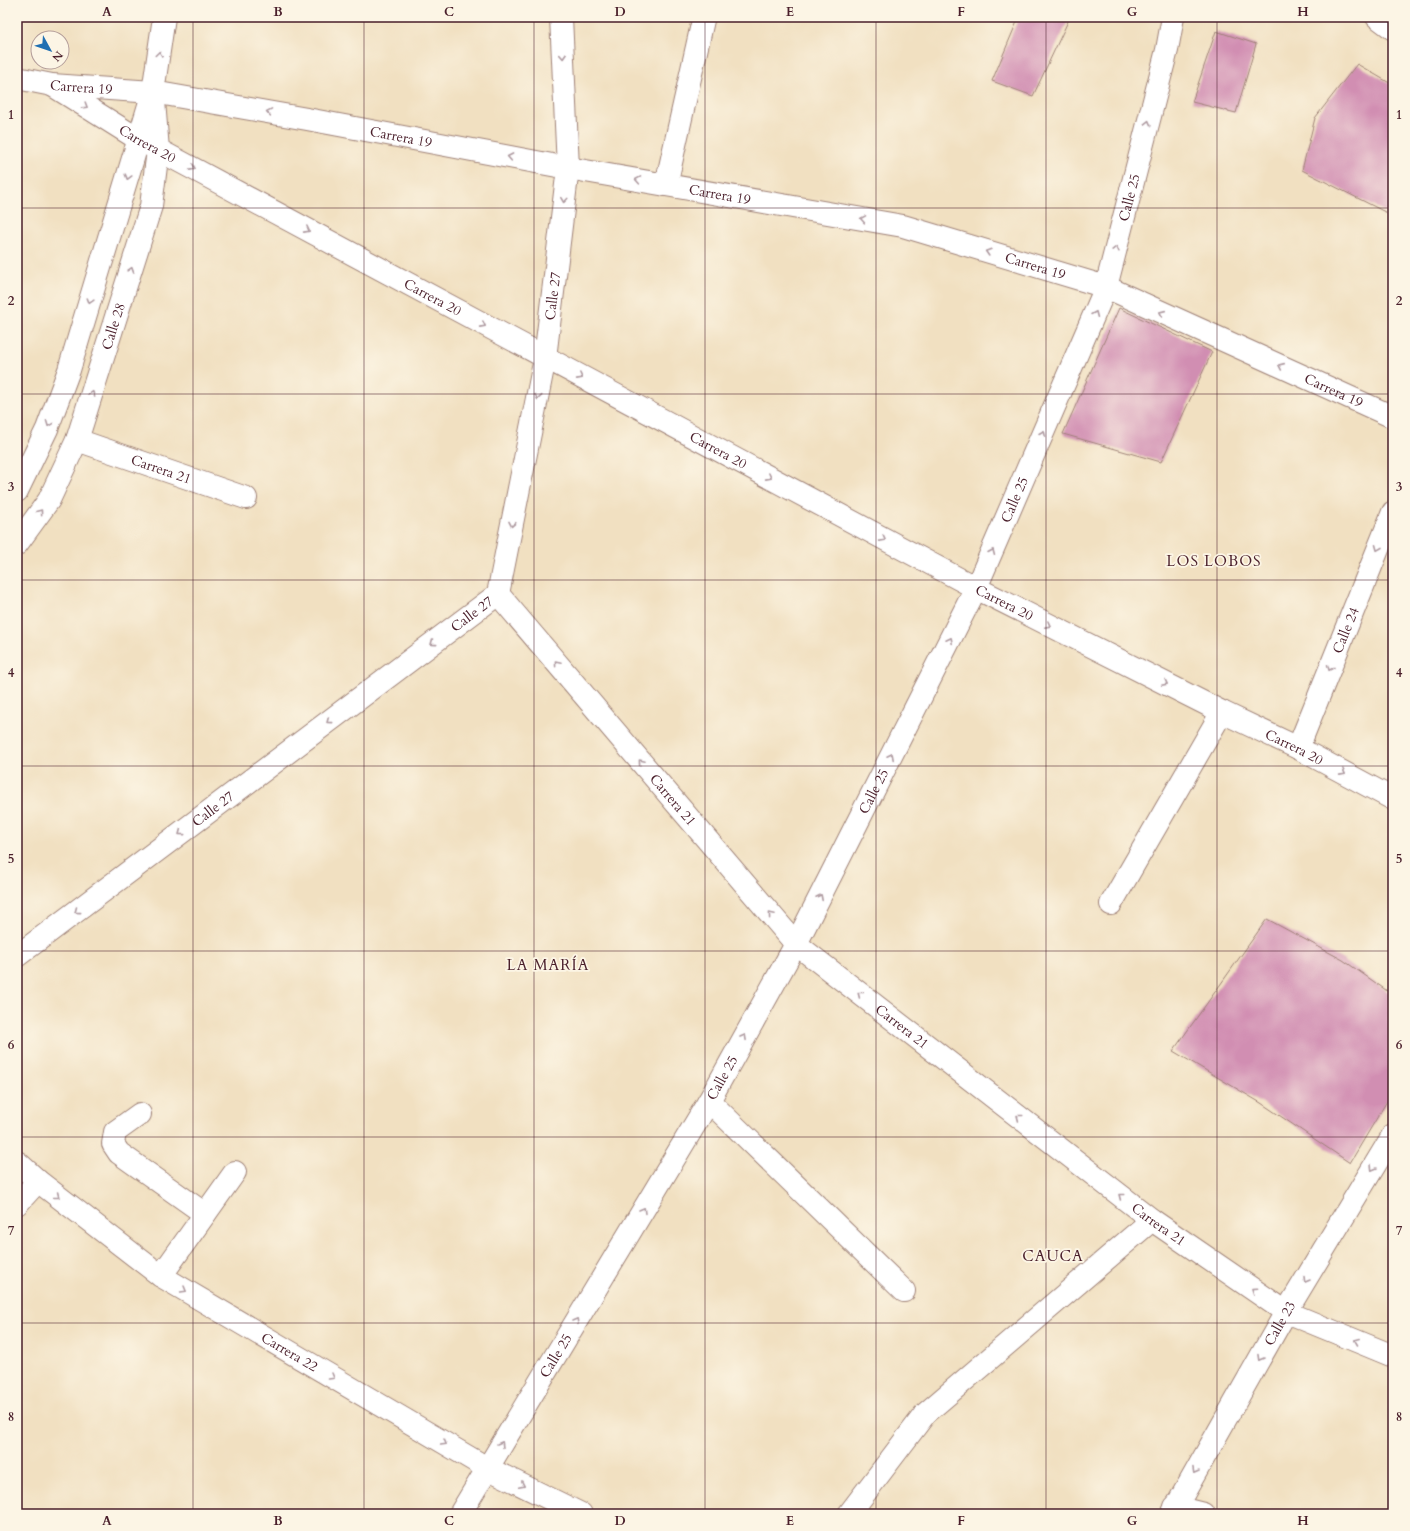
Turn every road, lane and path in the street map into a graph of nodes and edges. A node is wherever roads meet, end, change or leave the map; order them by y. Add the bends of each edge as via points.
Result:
1 (164, 17) edge
2 (561, 17) edge
3 (1172, 17) edge
4 (1377, 17) edge
5 (702, 20) dead end
6 (1393, 29) edge
7 (17, 78) edge
8 (52, 86) junction
9 (153, 92) junction
10 (138, 139) junction
11 (158, 150) junction
12 (568, 168) junction
13 (666, 185) junction
14 (1106, 287) junction
15 (545, 358) junction
16 (1393, 417) edge
17 (77, 440) junction
18 (17, 491) edge
19 (246, 498) dead end
20 (1393, 512) edge
21 (17, 544) edge
22 (976, 588) junction
23 (498, 594) junction
24 (1222, 712) junction
25 (1298, 748) junction
26 (1393, 800) edge
27 (1111, 904) dead end
28 (796, 944) junction
29 (17, 956) edge
30 (709, 1101) junction
31 (140, 1114) dead end
32 (1393, 1135) edge
33 (17, 1162) edge
34 (235, 1172) dead end
35 (38, 1181) junction
36 (17, 1204) edge
37 (205, 1214) junction
38 (1152, 1220) junction
39 (161, 1276) junction
40 (904, 1291) dead end
41 (1286, 1312) junction
42 (1393, 1356) edge
43 (487, 1468) junction
44 (1173, 1511) edge
45 (460, 1514) edge
46 (581, 1514) edge
47 (849, 1514) edge
48 (1203, 1514) edge

9 -> 1 street, Calle 28
2 -> 12 street, Calle 27
14 -> 3 street, Calle 25 via 1167,50
4 - 6 street
5 - 13 street
7 - 8 street, Carrera 19
8 - 9 street, Carrera 19
8 -> 10 street, Carrera 20
9 - 10 street, Calle 28
9 - 11 street, Calle 28
12 -> 9 street, Carrera 19
10 - 11 street, Carrera 20
10 -> 18 street, Calle 28 via 69,370 48,429
11 -> 15 street, Carrera 20
17 -> 11 street, Calle 28 via 151,206
13 -> 12 street, Carrera 19
12 -> 15 street, Calle 27
14 -> 13 street, Carrera 19 via 903,226
16 -> 14 street, Carrera 19
22 -> 14 street, Calle 25
15 -> 22 street, Carrera 20
15 -> 23 street, Calle 27
17 - 19 street, Carrera 21
21 -> 17 street, Calle 28 via 49,500
20 -> 25 street, Calle 24
22 -> 24 street, Carrera 20
28 -> 22 street, Calle 25
28 -> 23 street, Carrera 21
23 -> 29 street, Calle 27
24 - 25 street, Carrera 20
24 - 27 street
25 -> 26 street, Carrera 20
30 -> 28 street, Calle 25
38 -> 28 street, Carrera 21
30 - 40 street
43 -> 30 street, Calle 25
31 - 37 street via 115,1132 113,1144 119,1153
32 -> 41 street, Calle 23
33 - 35 street, Carrera 22
34 - 37 street
35 - 36 street
35 -> 39 street, Carrera 22
37 - 39 street
41 -> 38 street, Carrera 21
38 - 47 street via 924,1414
39 -> 43 street, Carrera 22
42 -> 41 street, Carrera 21
41 -> 44 street, Calle 23
43 - 45 street, Calle 25
43 -> 46 street, Carrera 22
44 - 48 street

